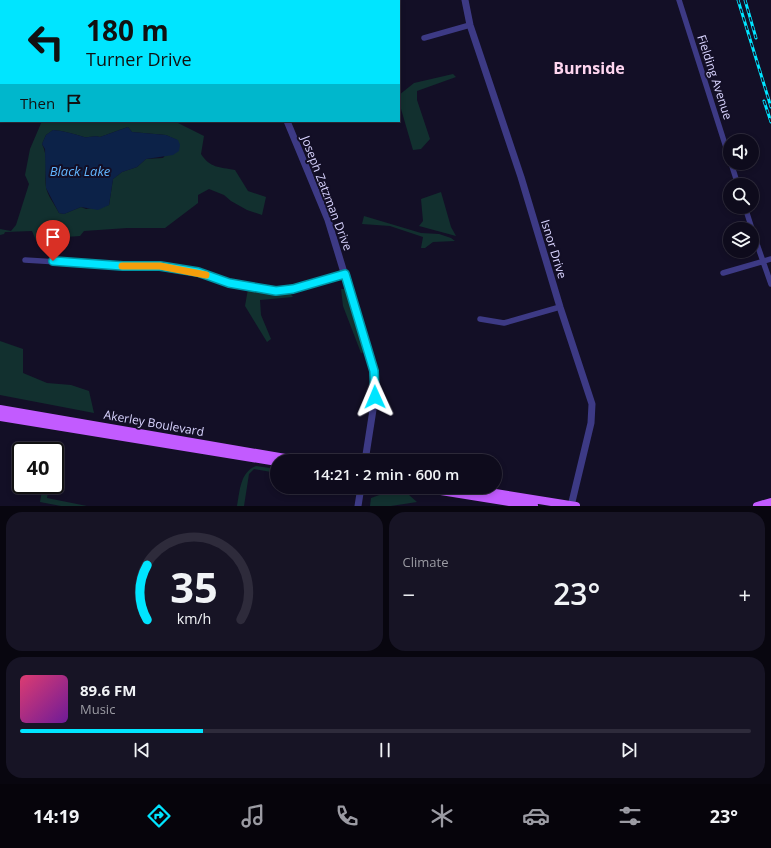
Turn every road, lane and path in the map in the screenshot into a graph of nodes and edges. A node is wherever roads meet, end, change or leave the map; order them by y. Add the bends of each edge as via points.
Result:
1 (465, 0) edge
2 (679, 0) edge
3 (470, 25) junction
4 (424, 38) dead end
5 (287, 122) edge
6 (723, 140) edge
7 (759, 252) edge
8 (25, 260) dead end
9 (771, 260) edge
10 (762, 262) junction
11 (723, 273) dead end
12 (345, 274) junction
13 (771, 284) edge
14 (560, 307) junction
15 (480, 319) dead end
16 (0, 409) edge
17 (0, 416) edge
18 (366, 454) edge
19 (270, 455) edge
20 (270, 461) edge
21 (360, 494) edge
22 (459, 494) edge
23 (500, 494) edge
24 (771, 502) edge
25 (358, 506) edge
26 (534, 506) edge
27 (573, 506) edge
28 (757, 506) edge

1 - 3 street, Isnor Drive
2 - 6 street, Fielding Avenue
3 - 4 street
3 - 14 street, Isnor Drive via 521,177
5 - 12 street, Joseph Zatzman Drive via 328,220
7 - 10 street
8 - 12 street via 160,266 198,272 229,283 276,291 293,289
9 - 10 street
10 - 11 street
10 - 13 street
12 - 18 street, Joseph Zatzman Drive via 376,384
14 - 15 street via 504,323
14 - 27 street, Isnor Drive via 592,404
16 - 19 main road, Akerley Boulevard
17 - 20 main road, Akerley Boulevard
21 - 25 street
22 - 26 main road
23 - 27 main road
24 - 28 main road

